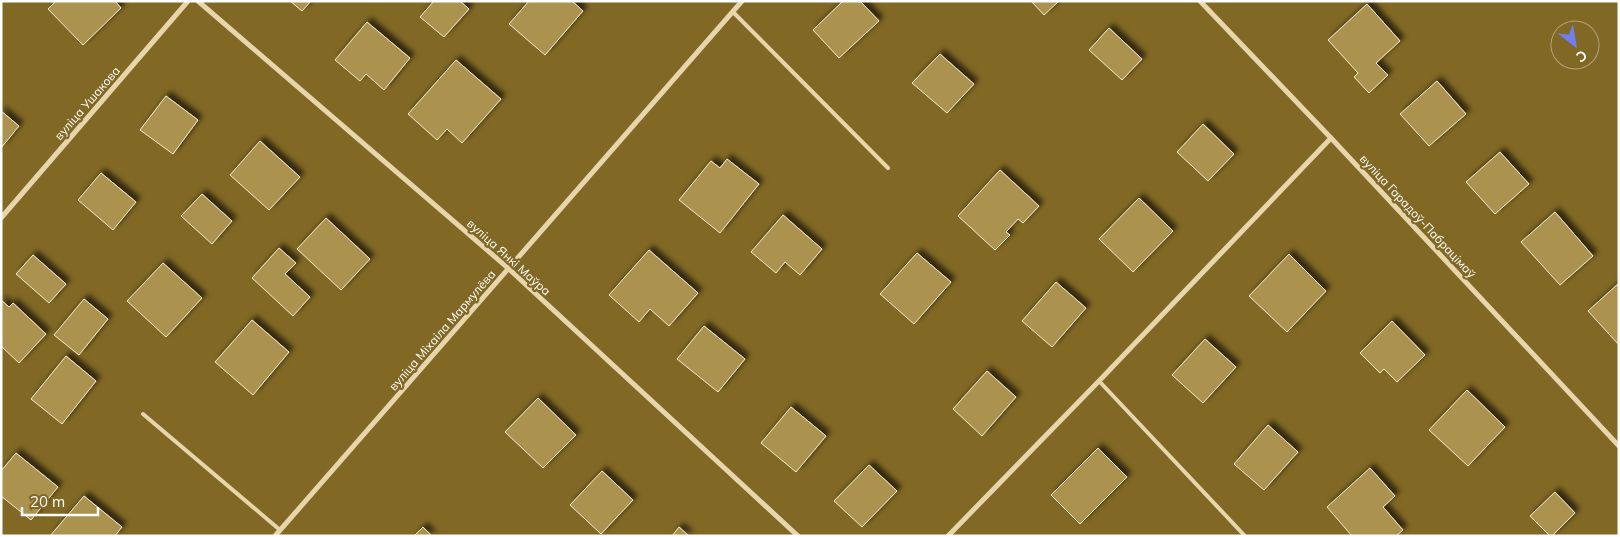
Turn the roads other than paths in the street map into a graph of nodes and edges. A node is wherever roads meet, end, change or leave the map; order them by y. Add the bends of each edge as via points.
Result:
1 (188, 1) edge
2 (198, 1) edge
3 (742, 1) edge
4 (1200, 1) edge
5 (733, 12) junction
6 (1332, 138) junction
7 (888, 168) dead end
8 (1, 218) edge
9 (508, 268) junction
10 (1099, 381) junction
11 (143, 414) dead end
12 (1619, 446) edge
13 (280, 530) junction
14 (275, 536) edge
15 (285, 536) edge
16 (798, 536) edge
17 (948, 536) edge
18 (1245, 536) edge

1 - 8 street, вуліца Ушакова
2 - 9 street, вуліца Янкі Маўра
3 - 5 street, вуліца Міхаіла Мармулёва
4 - 6 street, вуліца Гарадоў-Пабрацімаў
5 - 7 lane
5 - 9 street, вуліца Міхаіла Мармулёва
6 - 10 street
6 - 12 street, вуліца Гарадоў-Пабрацімаў
9 - 13 street, вуліца Міхаіла Мармулёва
9 - 16 street, вуліца Янкі Маўра
10 - 17 street
10 - 18 lane
11 - 13 lane
13 - 14 street, вуліца Міхаіла Мармулёва
13 - 15 street

